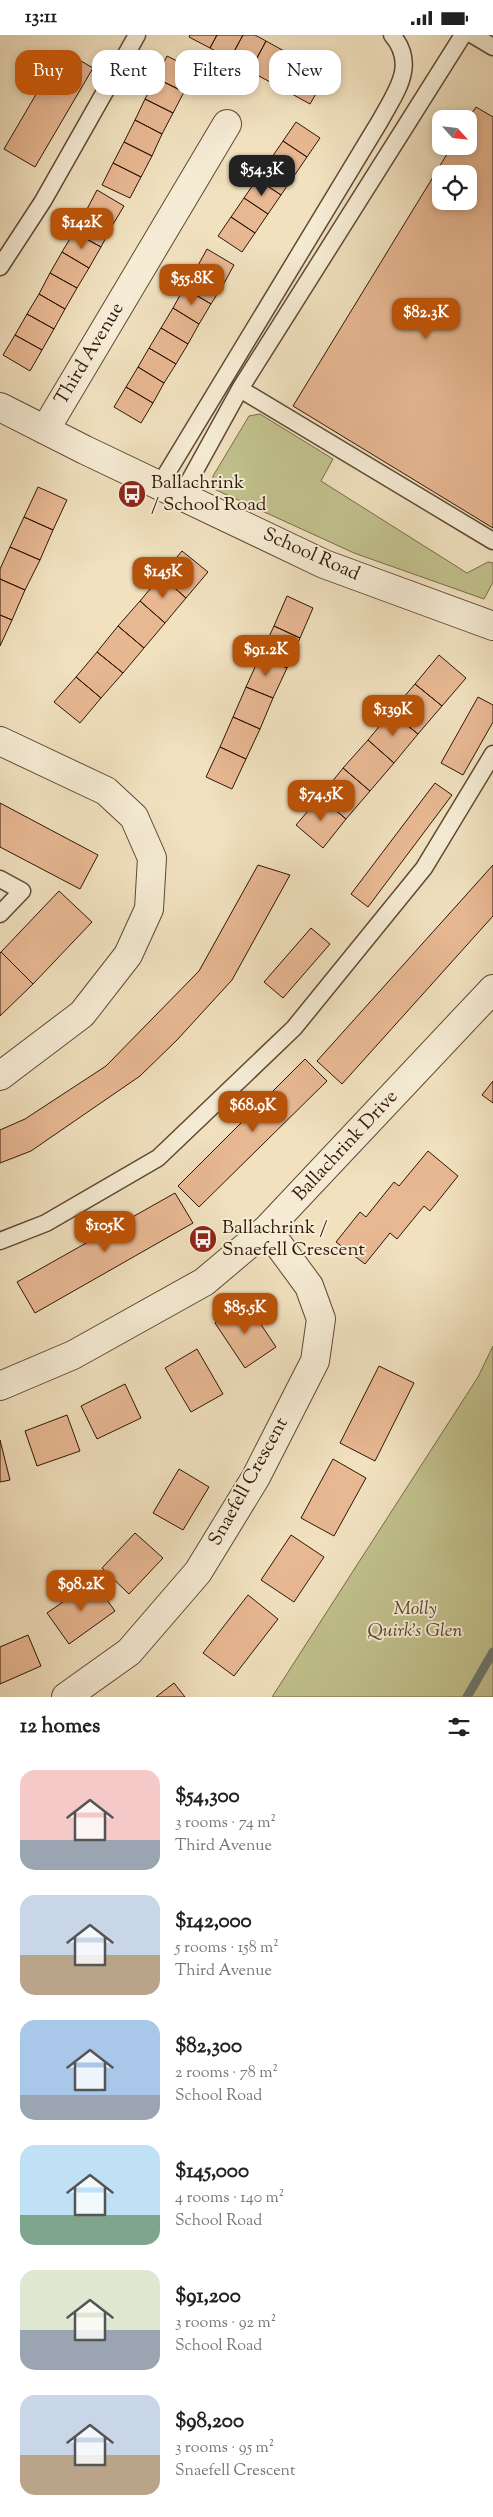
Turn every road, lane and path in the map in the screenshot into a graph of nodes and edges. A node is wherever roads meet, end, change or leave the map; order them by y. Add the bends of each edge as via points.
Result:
1 (137, 35) edge
2 (392, 35) edge
3 (462, 35) edge
4 (473, 35) edge
5 (493, 47) edge
6 (226, 124) dead end
7 (7, 242) edge
8 (0, 267) edge
9 (240, 389) junction
10 (0, 407) edge
11 (45, 430) junction
12 (170, 491) junction
13 (493, 541) edge
14 (492, 623) edge
15 (0, 741) edge
16 (493, 754) edge
17 (0, 879) edge
18 (0, 914) edge
19 (493, 989) edge
20 (0, 1076) edge
21 (267, 1229) junction
22 (0, 1241) edge
23 (0, 1386) edge
24 (66, 1697) edge

1 - 7 lane via 43,201
2 - 12 lane via 401,45 404,77
3 - 9 lane
4 - 5 lane
6 - 11 street, Third Avenue
7 - 8 lane
9 - 12 lane
9 - 13 lane
10 - 11 street, School Road
11 - 12 street, School Road
12 - 14 street, School Road via 324,564
15 - 20 street via 106,791 134,817 152,858 149,909 128,955 82,1014
16 - 22 lane via 424,867 294,1028 158,1158 46,1223
17 - 18 lane via 22,891
19 - 21 street, Ballachrink Drive
21 - 23 street, Ballachrink Drive via 204,1282 73,1355
21 - 24 street, Snaefell Crescent via 309,1286 321,1319 315,1361 256,1477 198,1572 129,1652

